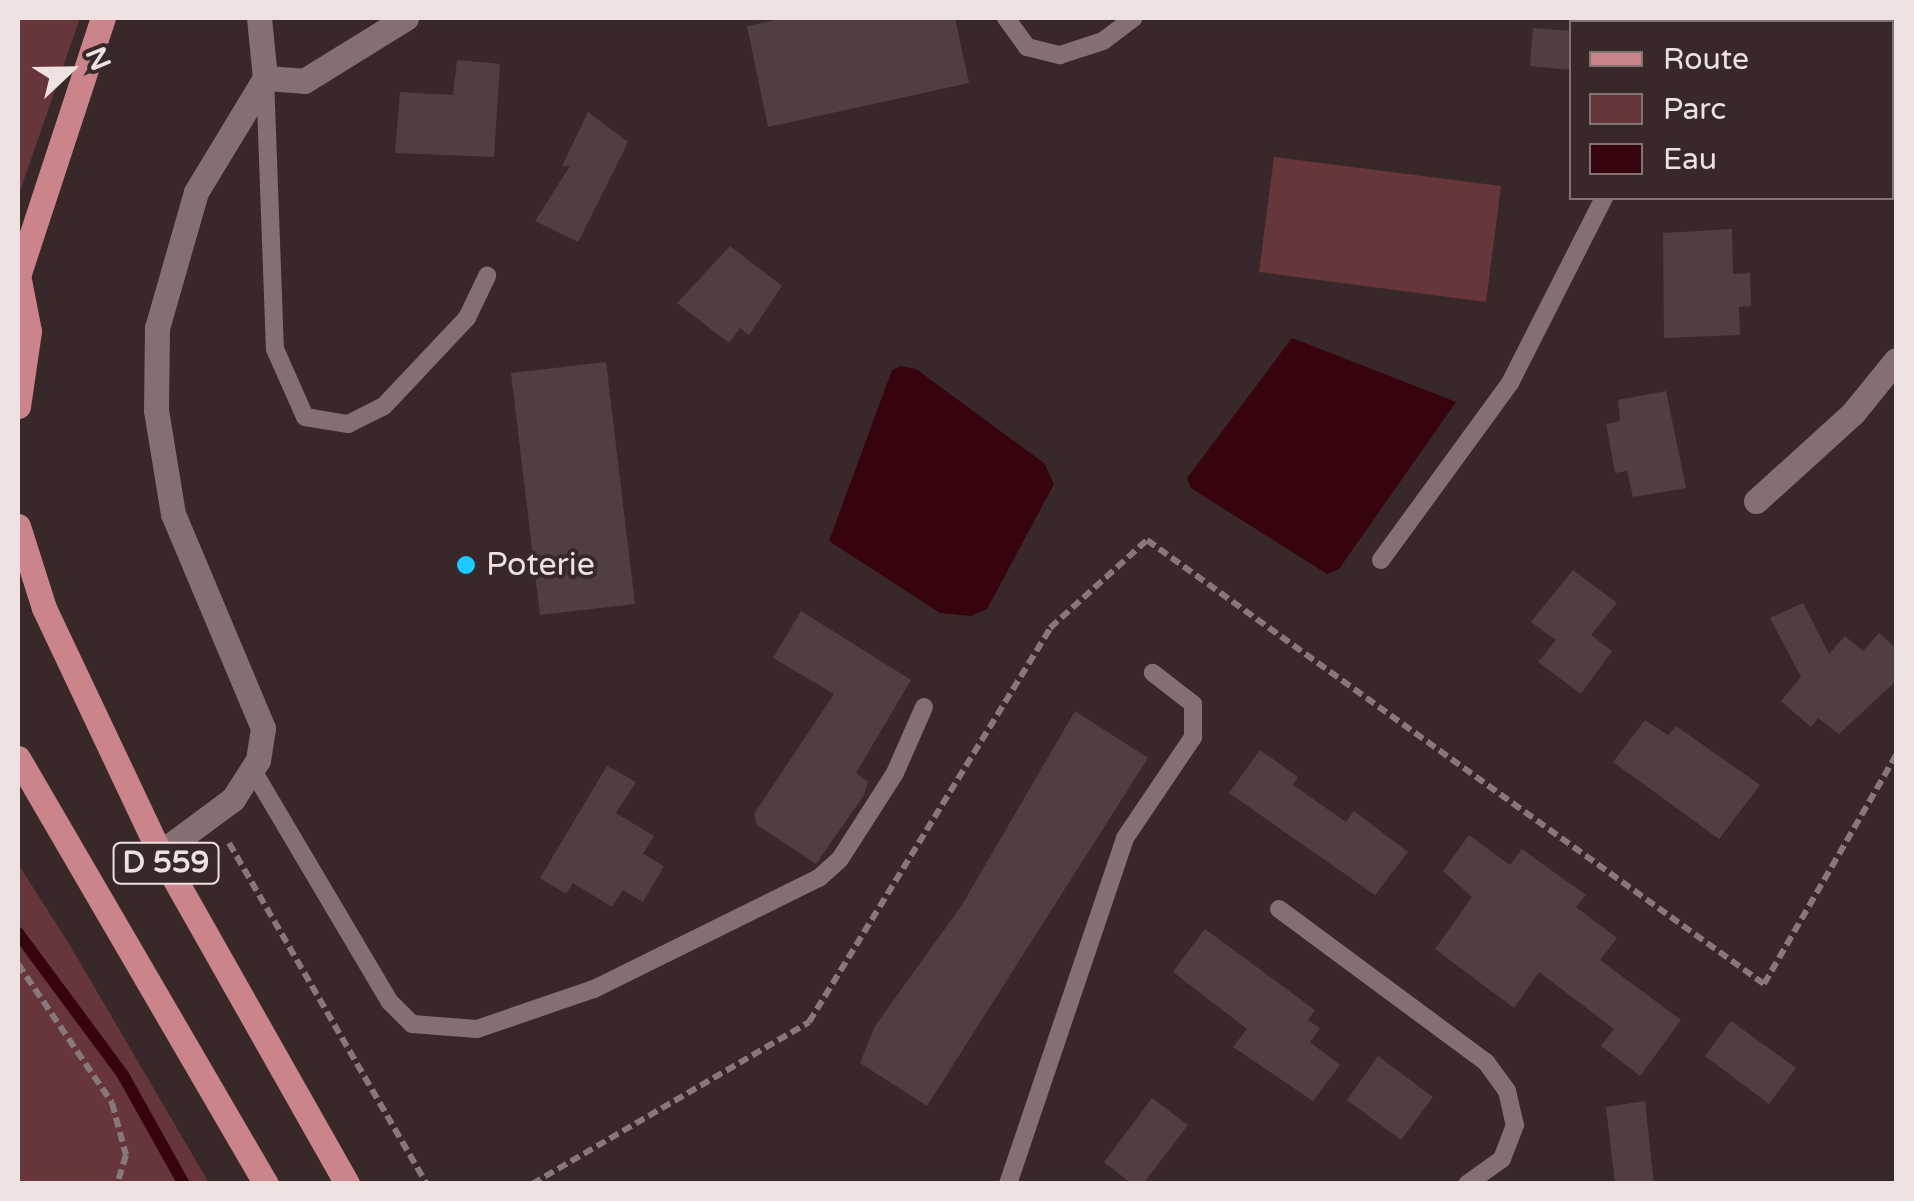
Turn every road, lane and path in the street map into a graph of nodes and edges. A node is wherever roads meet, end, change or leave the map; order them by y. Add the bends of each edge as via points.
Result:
1 (103, 18) edge
2 (259, 18) edge
3 (406, 18) edge
4 (1006, 18) edge
5 (1133, 18) edge
6 (264, 78) junction
7 (1603, 200) edge
8 (18, 276) edge
9 (487, 276) dead end
10 (1896, 360) edge
11 (18, 406) edge
12 (1756, 501) dead end
13 (18, 526) edge
14 (1382, 560) dead end
15 (1154, 673) dead end
16 (924, 708) dead end
17 (1896, 755) edge
18 (18, 758) edge
19 (252, 769) junction
20 (213, 814) junction
21 (160, 853) junction
22 (1279, 909) dead end
23 (18, 964) edge
24 (117, 1184) edge
25 (266, 1184) edge
26 (347, 1184) edge
27 (427, 1184) edge
28 (532, 1184) edge
29 (1008, 1184) edge
30 (1468, 1184) edge

1 - 8 main road
2 - 6 street
3 - 6 street via 304,81
4 - 5 lane via 1027,46 1060,54 1103,41
6 - 9 lane via 275,348 305,417 348,424 384,406 466,318
6 - 19 street via 196,192 157,328 156,410 173,514 263,728
7 - 14 lane via 1510,382
8 - 11 main road via 29,332
10 - 12 street via 1853,413
13 - 21 main road, D 559 via 44,608
15 - 29 lane via 1193,704 1193,736 1125,838
16 - 19 lane via 895,773 840,860 819,878 594,989 477,1029 412,1024 390,1002
17 - 28 path via 1764,984 1146,540 1050,628 809,1022
18 - 25 main road, D 559
19 - 20 street
20 - 21 street
20 - 27 path
21 - 26 main road, D 559
22 - 30 lane via 1486,1062 1507,1091 1514,1125 1502,1159
23 - 24 path via 112,1103 126,1155

